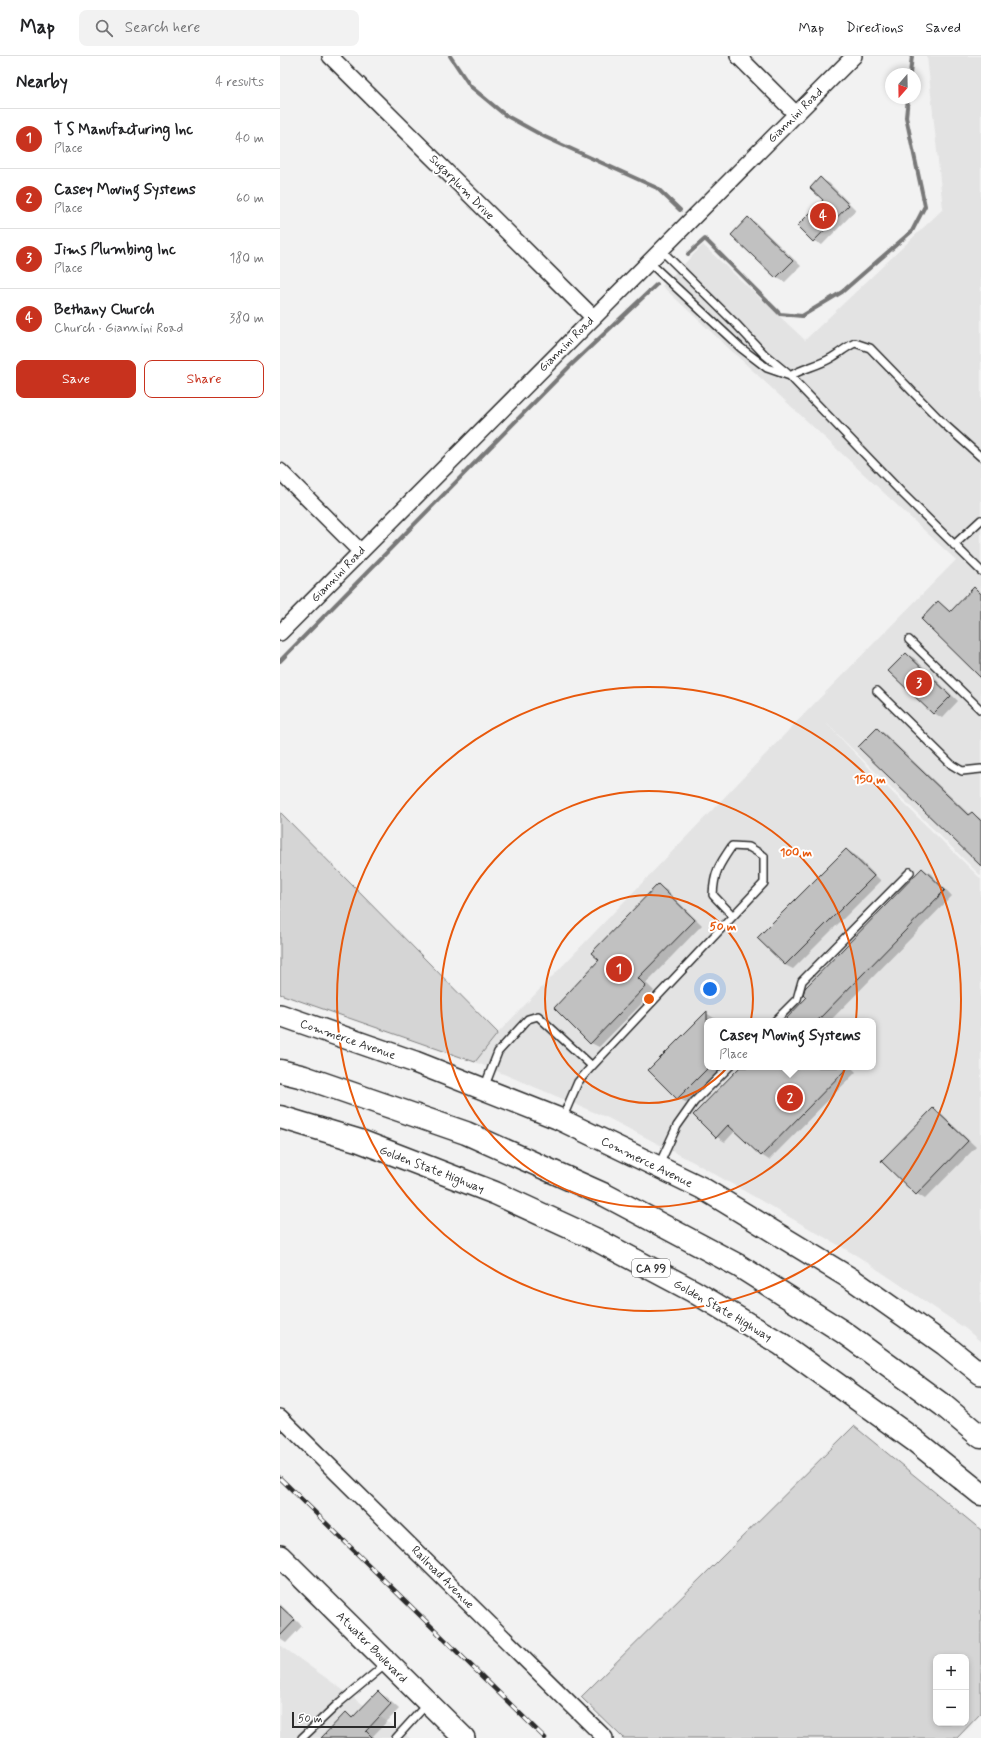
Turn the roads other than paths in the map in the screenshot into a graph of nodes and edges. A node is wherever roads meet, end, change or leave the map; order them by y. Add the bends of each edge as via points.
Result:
1 (330, 56) edge
2 (738, 56) edge
3 (854, 56) edge
4 (796, 114) junction
5 (661, 250) junction
6 (649, 262) junction
7 (593, 317) junction
8 (790, 376) junction
9 (981, 457) edge
10 (280, 472) edge
11 (981, 520) edge
12 (954, 544) junction
13 (360, 551) junction
14 (981, 571) edge
15 (280, 633) edge
16 (910, 640) dead end
17 (878, 691) dead end
18 (981, 710) edge
19 (981, 769) edge
20 (910, 872) dead end
21 (732, 915) junction
22 (280, 1015) edge
23 (779, 1018) edge
24 (592, 1066) junction
25 (726, 1070) edge
26 (280, 1071) edge
27 (484, 1090) junction
28 (280, 1117) edge
29 (562, 1121) junction
30 (658, 1167) junction
31 (981, 1374) edge
32 (280, 1417) edge
33 (981, 1437) edge
34 (981, 1494) edge
35 (280, 1556) edge
36 (387, 1662) junction
37 (428, 1703) junction
38 (302, 1738) edge
39 (396, 1738) edge
40 (464, 1738) edge
41 (605, 1738) edge

1 - 7 street, Sugarplum Drive
2 - 4 street
3 - 4 street, Giannini Road
4 - 5 street, Giannini Road
5 - 6 street, Giannini Road
5 - 8 lane via 764,354
6 - 7 street, Giannini Road
6 - 8 lane via 741,348 767,368
7 - 13 street, Giannini Road
8 - 9 lane via 831,359 856,343 870,348
8 - 12 lane
10 - 13 street
11 - 12 lane
12 - 14 lane
13 - 15 street, Giannini Road
16 - 18 lane
17 - 19 lane via 952,765 962,771
20 - 23 lane via 802,981 797,999
21 - 21 lane via 764,883 764,856 749,847 732,846 718,866 714,881 713,895
21 - 24 lane
22 - 27 street, Commerce Avenue via 415,1062
24 - 27 lane via 538,1016 528,1019 498,1052
24 - 29 lane via 578,1082
25 - 30 lane via 694,1102 677,1126
26 - 33 highway via 466,1133 612,1199 739,1266 844,1332 944,1406
27 - 29 street, Commerce Avenue
28 - 34 highway, Golden State Highway / CA 99 via 360,1142 495,1193 595,1239 693,1291 782,1344 914,1440
29 - 30 street, Commerce Avenue
30 - 31 street, Commerce Avenue via 702,1188 852,1280 945,1345
32 - 41 street, Railroad Avenue
35 - 36 street, Atwater Boulevard
36 - 37 street, Atwater Boulevard
36 - 38 lane
37 - 39 lane
37 - 40 street, Atwater Boulevard

